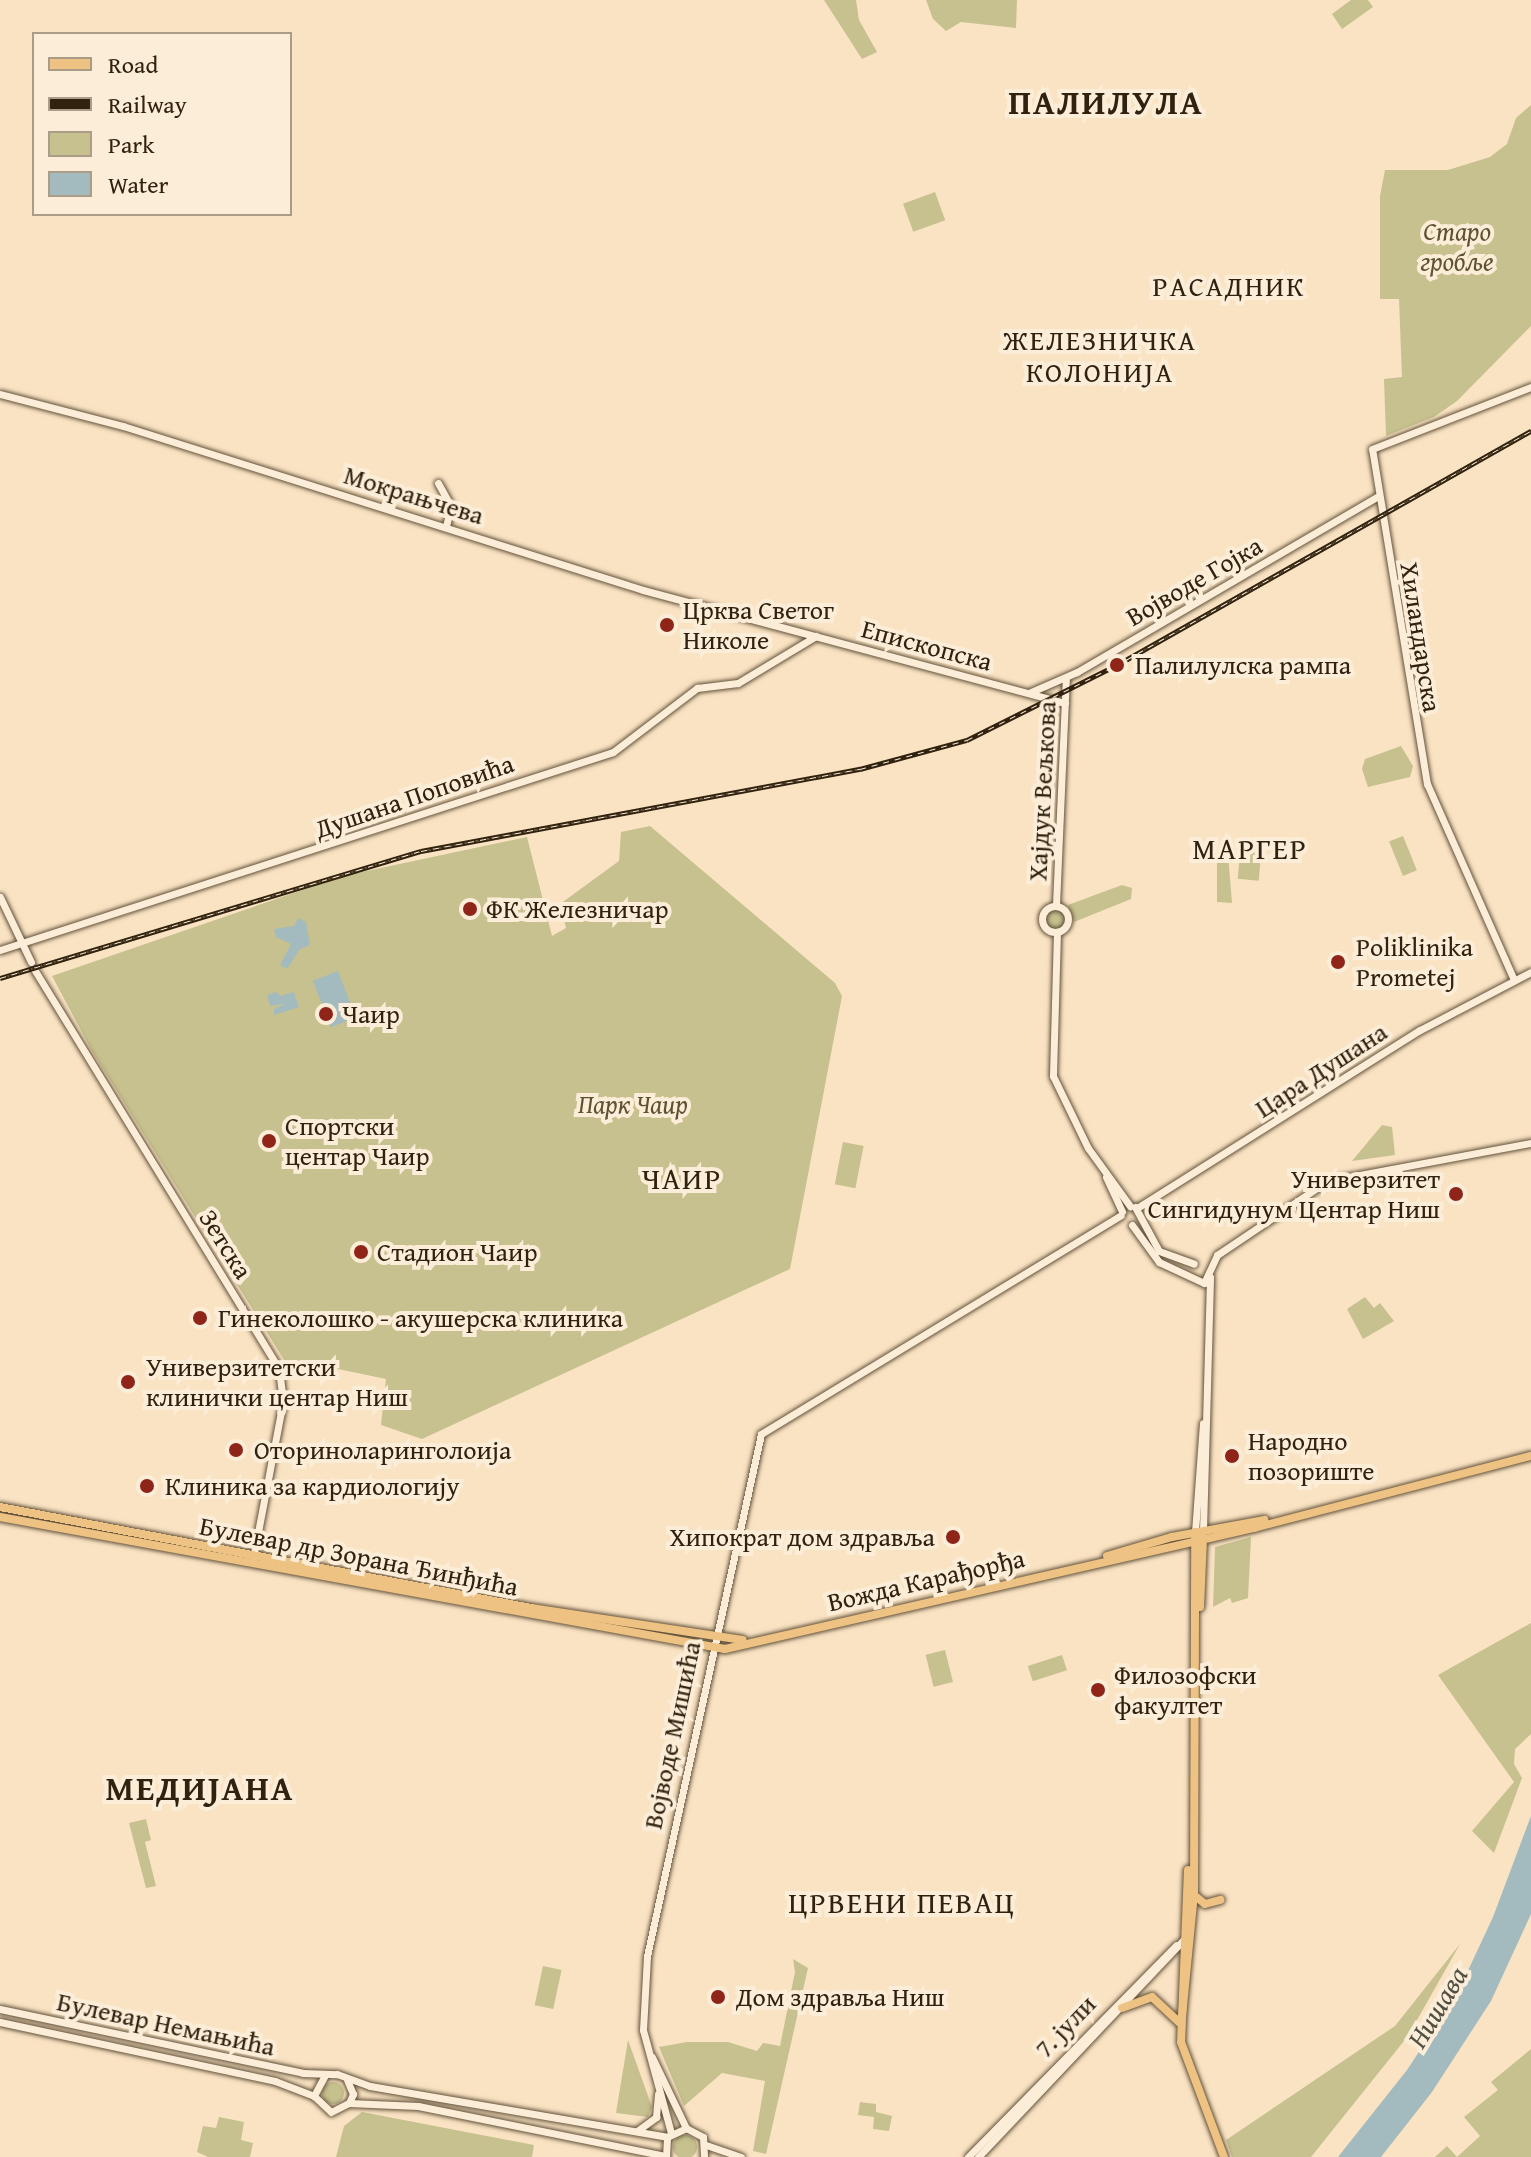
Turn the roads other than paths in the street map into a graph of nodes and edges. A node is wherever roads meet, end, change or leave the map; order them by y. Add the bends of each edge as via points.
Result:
1 (1531, 387) edge
2 (0, 394) edge
3 (438, 483) dead end
4 (1377, 497) junction
5 (446, 526) junction
6 (816, 636) junction
7 (1066, 678) junction
8 (1029, 693) junction
9 (1065, 703) junction
10 (0, 897) edge
11 (1056, 905) junction
12 (1057, 932) junction
13 (23, 942) junction
14 (0, 950) edge
15 (1531, 972) edge
16 (1514, 980) junction
17 (1531, 1143) edge
18 (1106, 1175) junction
19 (1136, 1210) junction
20 (1125, 1218) junction
21 (1194, 1264) junction
22 (1210, 1273) junction
23 (1190, 1276) junction
24 (1200, 1283) junction
25 (1209, 1304) junction
26 (1527, 1457) edge
27 (0, 1507) edge
28 (0, 1517) edge
29 (1199, 1535) junction
30 (254, 1556) junction
31 (252, 1566) junction
32 (711, 1644) junction
33 (1191, 1857) junction
34 (1194, 1894) junction
35 (1220, 1900) dead end
36 (1192, 1931) junction
37 (1183, 1940) junction
38 (1122, 2008) junction
39 (0, 2009) edge
40 (1182, 2020) junction
41 (0, 2022) edge
42 (648, 2047) junction
43 (325, 2075) junction
44 (347, 2080) junction
45 (658, 2088) junction
46 (314, 2096) junction
47 (349, 2103) junction
48 (686, 2128) junction
49 (632, 2132) junction
50 (669, 2135) junction
51 (706, 2145) junction
52 (982, 2147) junction
53 (665, 2157) edge
54 (704, 2157) edge
55 (741, 2157) edge
56 (968, 2157) edge
57 (978, 2157) edge
58 (1224, 2157) edge

1 - 4 street, Хиландарска via 1372,449
2 - 5 street, Мокрањчева
3 - 5 street via 451,506
4 - 7 street, Војводе Гојка
4 - 16 street, Хиландарска via 1427,784
5 - 6 street, Мокрањчева via 643,590
6 - 8 street, Епископска
6 - 13 street, Душана Поповића via 738,683 697,688 613,752
7 - 8 street, Војводе Гојка
7 - 9 street, Хајдук Вељкова
8 - 9 street, Епископска
9 - 11 street, Хајдук Вељкова
10 - 13 street, Зетска
11 - 12 street via 1069,917 1065,929
11 - 12 street via 1042,918 1046,929
12 - 18 street via 1053,1076
13 - 14 street, Душана Поповића
13 - 30 street, Зетска via 279,1369 283,1401
15 - 16 street, Цара Душана
16 - 19 street, Цара Душана via 1419,1030
17 - 22 street via 1327,1181 1217,1255
18 - 19 street
18 - 20 street
19 - 20 street
19 - 20 street
19 - 21 street via 1159,1251
20 - 23 street via 1159,1262
20 - 32 street, Војводе Мишића via 761,1434
21 - 22 street via 1204,1263
21 - 23 street
22 - 24 street
22 - 25 street
23 - 24 street
24 - 25 street
25 - 29 street
26 - 29 main road, Вожда Карађорђа
27 - 30 main road, Булевар др Зорана Ђинђића
28 - 31 main road, Булевар др Зорана Ђинђића
29 - 32 main road, Вожда Карађорђа via 764,1639
29 - 33 main road
30 - 31 street, Зетска
30 - 32 main road, Булевар др Зорана Ђинђића
31 - 32 main road, Булевар др Зорана Ђинђића
32 - 42 street, Војводе Мишића via 647,1956 642,2007
33 - 34 main road
33 - 37 main road
34 - 35 main road via 1202,1903
34 - 36 main road
36 - 37 street, 7. јули
36 - 40 main road
37 - 38 street, 7. јули
37 - 40 main road
37 - 52 street, 7. јули via 1164,1953
38 - 40 main road via 1155,1998
38 - 52 street, 7. јули
39 - 43 street, Булевар Немањића
40 - 58 main road via 1188,2069
41 - 46 street, Булевар Немањића via 275,2081
42 - 45 street, Војводе Мишића
42 - 48 street, Војводе Мишића
43 - 44 street
43 - 46 street
44 - 47 street via 353,2094
44 - 49 street
45 - 49 street via 656,2117
45 - 50 street, Војводе Мишића
46 - 47 street via 331,2112
47 - 53 street via 418,2106
48 - 50 street
48 - 51 street via 697,2132
49 - 50 street
50 - 53 street
51 - 54 street
51 - 55 street
52 - 56 street
52 - 57 street

